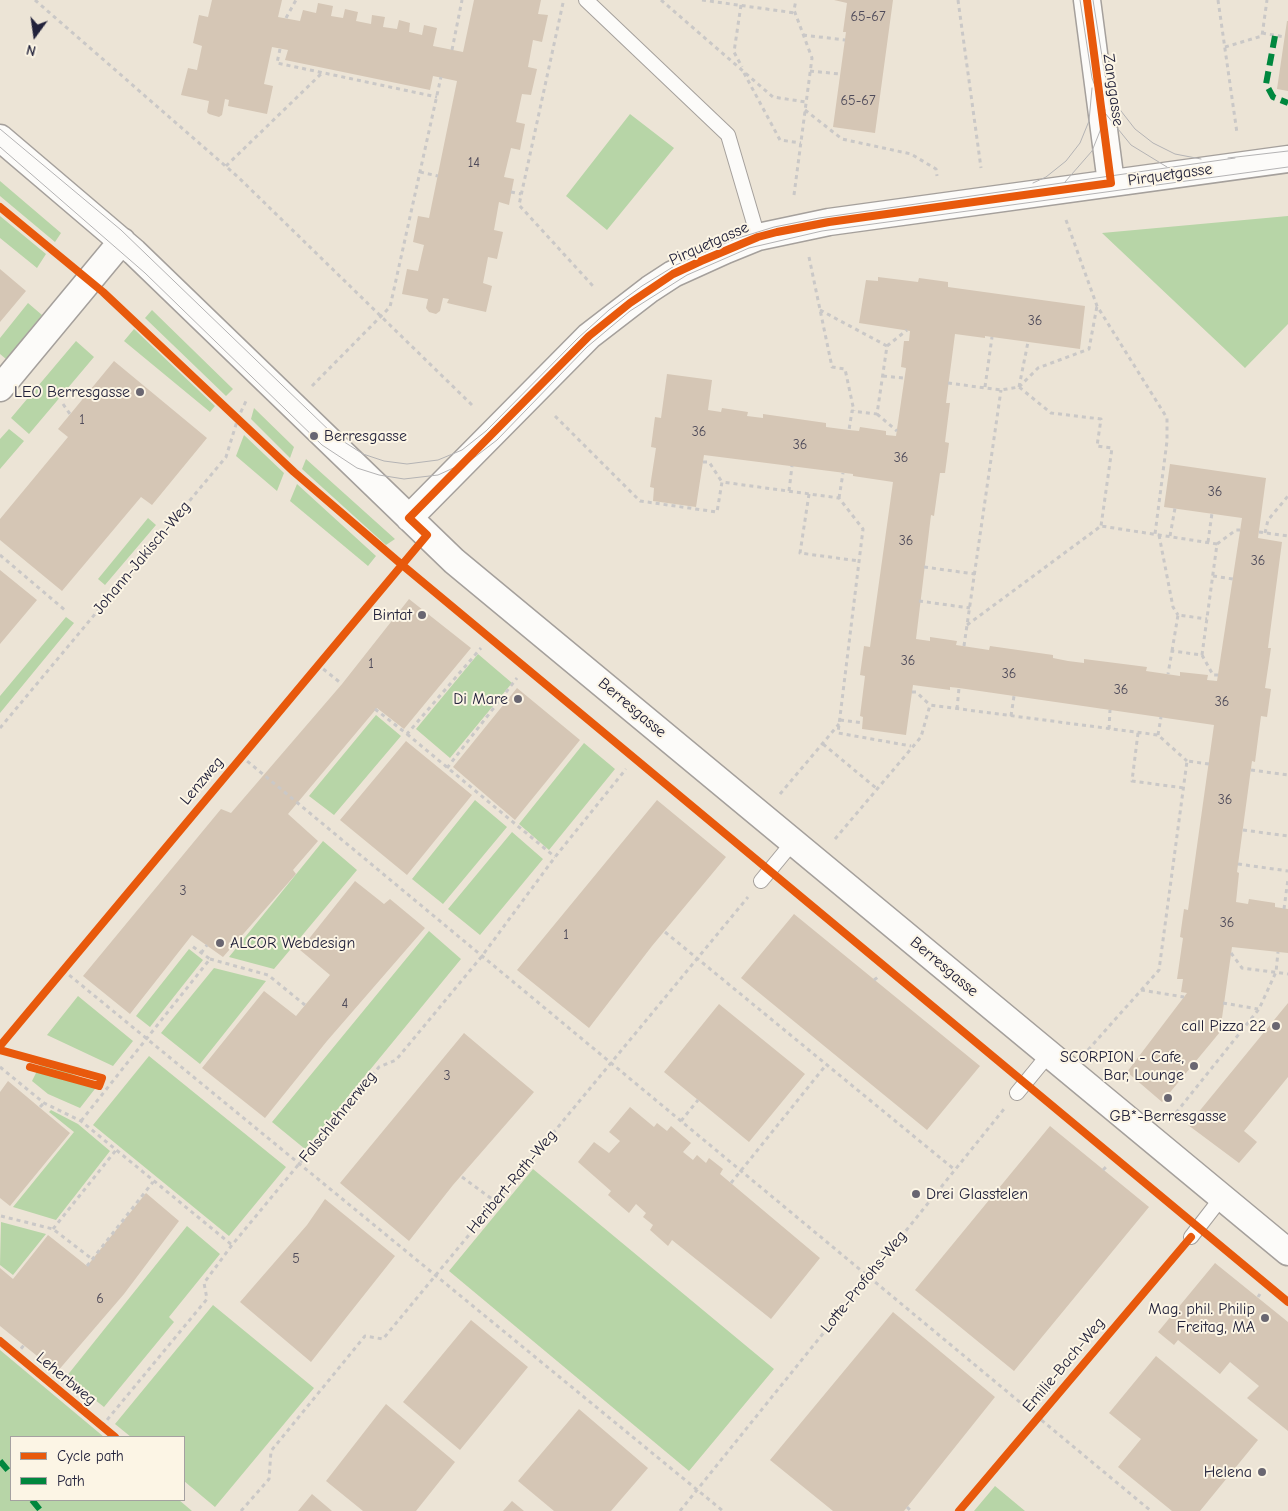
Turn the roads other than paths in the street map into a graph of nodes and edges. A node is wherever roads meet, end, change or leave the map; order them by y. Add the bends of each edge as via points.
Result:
1 (586, 0) edge
2 (1087, 0) edge
3 (0, 138) edge
4 (1288, 158) edge
5 (1112, 183) junction
6 (758, 237) junction
7 (122, 241) junction
8 (0, 388) edge
9 (409, 518) junction
10 (793, 842) junction
11 (761, 881) road end
12 (1049, 1054) junction
13 (1017, 1093) road end
14 (1222, 1198) junction
15 (1190, 1236) dead end
16 (1288, 1252) edge

1 - 6 lane via 728,136
2 - 5 street, Zanggasse
3 - 7 street, Berresgasse
4 - 5 street, Pirquetgasse
5 - 6 street, Pirquetgasse via 829,222
6 - 9 street, Pirquetgasse via 673,274 630,302 589,336
7 - 8 street
7 - 9 street, Berresgasse
9 - 10 street, Berresgasse via 454,561
10 - 11 lane
10 - 12 street, Berresgasse
12 - 13 lane
12 - 14 street, Berresgasse
14 - 15 lane
14 - 16 street, Berresgasse

